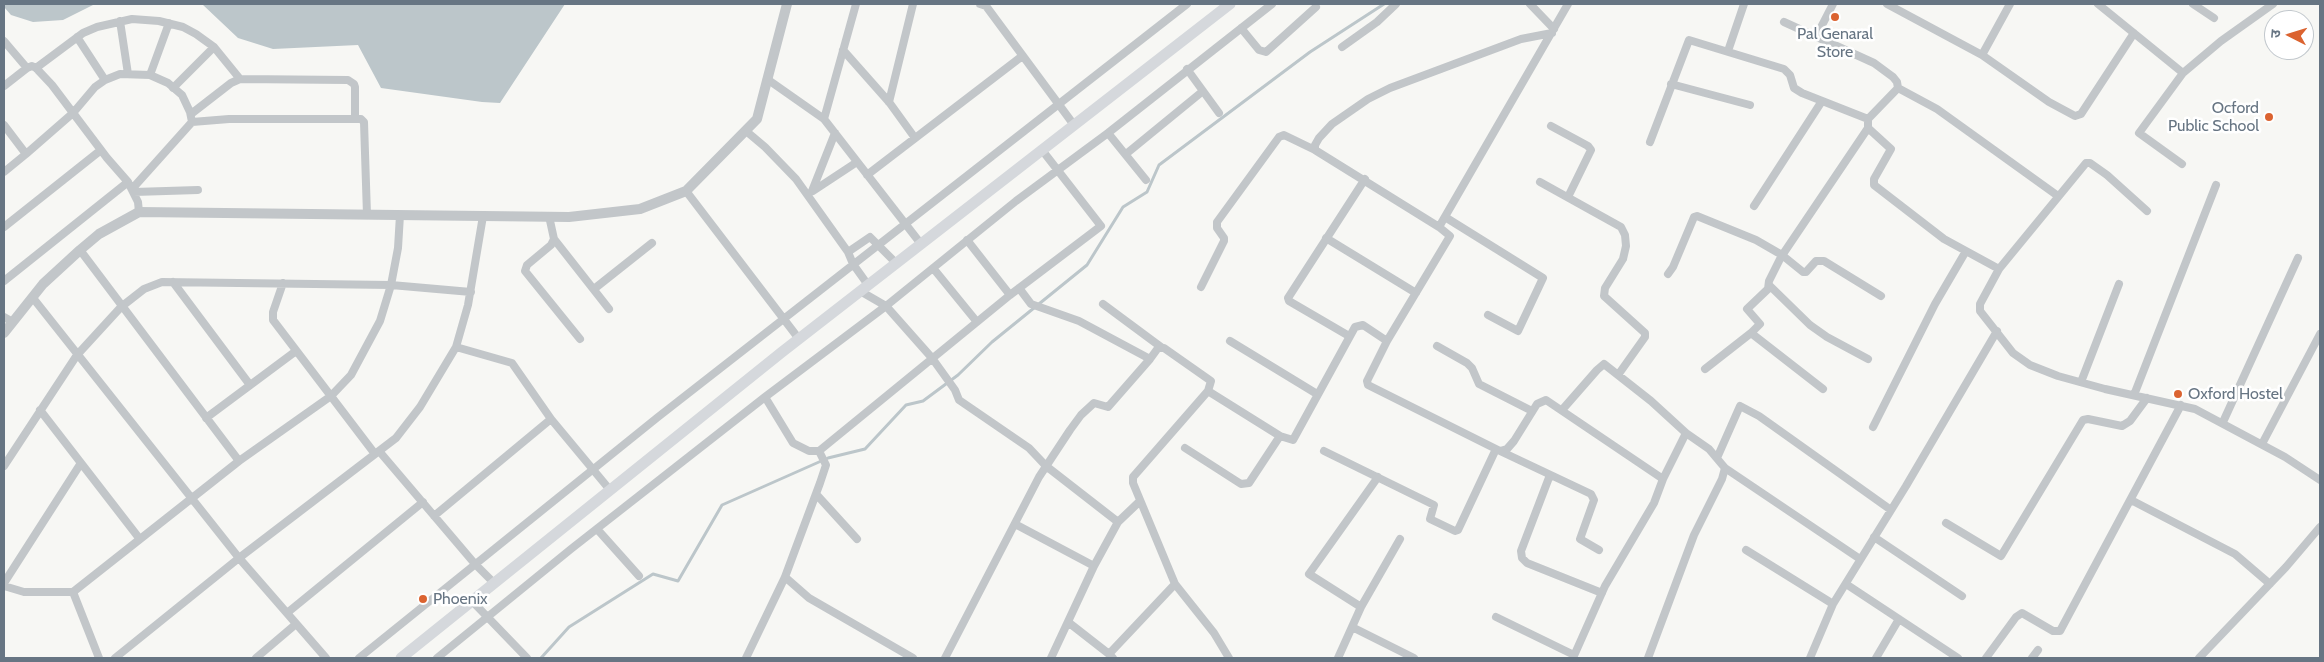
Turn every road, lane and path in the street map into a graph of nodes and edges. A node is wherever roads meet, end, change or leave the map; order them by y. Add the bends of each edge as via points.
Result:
1 (787, 4) edge
2 (856, 4) edge
3 (913, 4) edge
4 (984, 4) edge
5 (1187, 4) edge
6 (1230, 4) edge
7 (1272, 4) edge
8 (1396, 4) edge
9 (1530, 4) edge
10 (1568, 4) edge
11 (1744, 4) edge
12 (1832, 4) edge
13 (1887, 4) edge
14 (2010, 4) edge
15 (2098, 4) edge
16 (2194, 4) edge
17 (2273, 4) edge
18 (1316, 7) dead end
19 (2214, 18) dead end
20 (120, 21) junction
21 (1784, 22) dead end
22 (169, 23) junction
23 (1241, 28) junction
24 (1553, 31) junction
25 (2134, 33) junction
26 (1817, 35) junction
27 (77, 37) junction
28 (4, 41) edge
29 (214, 47) junction
30 (1342, 48) dead end
31 (843, 50) junction
32 (1728, 50) junction
33 (1982, 55) junction
34 (1022, 56) junction
35 (27, 68) junction
36 (36, 68) junction
37 (1187, 69) junction
38 (2183, 73) junction
39 (128, 74) junction
40 (150, 75) junction
41 (240, 79) junction
42 (767, 79) junction
43 (105, 80) junction
44 (1671, 84) junction
45 (4, 86) edge
46 (173, 88) junction
47 (1898, 88) junction
48 (1203, 91) junction
49 (888, 102) junction
50 (1822, 102) junction
51 (1058, 104) junction
52 (1750, 105) dead end
53 (73, 113) junction
54 (1219, 113) dead end
55 (191, 118) junction
56 (355, 119) junction
57 (824, 119) junction
58 (1868, 124) junction
59 (4, 125) edge
60 (1074, 125) junction
61 (1551, 126) dead end
62 (746, 131) junction
63 (1108, 132) junction
64 (835, 133) junction
65 (915, 138) junction
66 (1650, 142) dead end
67 (100, 150) junction
68 (1042, 150) junction
69 (1315, 150) junction
70 (26, 154) junction
71 (1126, 154) junction
72 (857, 162) junction
73 (2182, 164) dead end
74 (1057, 170) junction
75 (4, 172) edge
76 (867, 175) junction
77 (1364, 179) junction
78 (1146, 180) dead end
79 (1540, 182) dead end
80 (2216, 185) dead end
81 (132, 187) junction
82 (198, 190) dead end
83 (686, 190) junction
84 (809, 193) junction
85 (2058, 196) junction
86 (1568, 197) junction
87 (1754, 206) dead end
88 (2147, 211) dead end
89 (139, 212) junction
90 (367, 215) junction
91 (400, 215) junction
92 (483, 216) junction
93 (549, 216) junction
94 (1445, 217) junction
95 (904, 224) junction
96 (4, 227) edge
97 (1439, 227) junction
98 (1326, 238) junction
99 (554, 239) junction
100 (967, 240) junction
101 (652, 243) dead end
102 (921, 244) junction
103 (877, 245) junction
104 (80, 250) junction
105 (1966, 251) junction
106 (848, 252) junction
107 (1782, 255) junction
108 (2298, 258) dead end
109 (896, 263) junction
110 (853, 264) junction
111 (933, 268) junction
112 (1999, 269) junction
113 (1668, 274) dead end
114 (4, 280) edge
115 (173, 282) junction
116 (283, 283) junction
117 (2119, 284) dead end
118 (391, 285) junction
119 (1769, 285) junction
120 (864, 288) junction
121 (1019, 288) junction
122 (1202, 288) dead end
123 (594, 289) junction
124 (471, 292) junction
125 (1416, 293) junction
126 (1010, 295) junction
127 (1881, 296) dead end
128 (32, 298) junction
129 (1103, 304) dead end
130 (886, 306) junction
131 (121, 307) junction
132 (609, 309) dead end
133 (1488, 315) dead end
134 (783, 318) junction
135 (7, 319) edge
136 (977, 322) junction
137 (1997, 331) junction
138 (1752, 332) junction
139 (4, 333) edge
140 (2320, 334) edge
141 (1349, 336) junction
142 (580, 339) dead end
143 (799, 339) junction
144 (1230, 341) dead end
145 (1388, 341) junction
146 (1437, 346) dead end
147 (456, 347) junction
148 (1161, 347) junction
149 (296, 351) junction
150 (77, 355) junction
151 (932, 358) junction
152 (1150, 359) junction
153 (1868, 359) dead end
154 (1705, 369) dead end
155 (1618, 375) junction
156 (2081, 382) junction
157 (250, 385) junction
158 (1822, 389) dead end
159 (1208, 391) junction
160 (1317, 394) junction
161 (2134, 395) junction
162 (330, 396) junction
163 (765, 398) junction
164 (2146, 398) junction
165 (2181, 405) junction
166 (40, 410) junction
167 (1562, 410) junction
168 (1532, 411) junction
169 (206, 418) junction
170 (552, 419) junction
171 (2223, 422) junction
172 (1873, 427) dead end
173 (1686, 433) junction
174 (1280, 436) junction
175 (2262, 444) junction
176 (1185, 448) dead end
177 (1498, 450) junction
178 (1324, 451) dead end
179 (377, 453) junction
180 (820, 453) junction
181 (1716, 458) junction
182 (239, 461) junction
183 (81, 463) junction
184 (4, 466) edge
185 (1046, 466) junction
186 (1725, 468) junction
187 (592, 470) junction
188 (1550, 475) junction
189 (1378, 478) junction
190 (1663, 479) junction
191 (2320, 480) edge
192 (610, 490) junction
193 (816, 494) junction
194 (192, 498) junction
195 (2131, 500) junction
196 (1140, 501) junction
197 (423, 502) junction
198 (1891, 510) junction
199 (434, 516) junction
200 (1118, 522) junction
201 (1946, 523) dead end
202 (1015, 524) junction
203 (2320, 527) edge
204 (596, 529) junction
205 (1874, 536) junction
206 (139, 538) junction
207 (857, 539) dead end
208 (1400, 539) dead end
209 (1599, 550) dead end
210 (1746, 550) dead end
211 (239, 558) junction
212 (1860, 559) junction
213 (475, 564) junction
214 (1094, 566) junction
215 (638, 576) dead end
216 (785, 577) junction
217 (494, 583) junction
218 (4, 584) edge
219 (1175, 584) junction
220 (1846, 584) junction
221 (2270, 584) junction
222 (73, 592) junction
223 (1602, 593) junction
224 (1962, 596) dead end
225 (472, 600) junction
226 (1833, 604) junction
227 (1361, 607) junction
228 (287, 613) junction
229 (1496, 617) dead end
230 (487, 618) junction
231 (1899, 619) junction
232 (1068, 622) junction
233 (296, 624) junction
234 (1352, 627) junction
235 (2038, 650) dead end
236 (1111, 656) edge
237 (1573, 657) edge
238 (99, 658) edge
239 (115, 658) edge
240 (256, 658) edge
241 (326, 658) edge
242 (359, 658) edge
243 (401, 658) edge
244 (437, 658) edge
245 (527, 658) edge
246 (746, 658) edge
247 (913, 658) edge
248 (945, 658) edge
249 (1051, 658) edge
250 (1229, 658) edge
251 (1338, 658) edge
252 (1414, 658) edge
253 (1648, 658) edge
254 (1810, 658) edge
255 (1876, 658) edge
256 (1958, 658) edge
257 (1986, 658) edge
258 (2032, 658) edge
259 (2200, 658) edge

1 - 42 street
2 - 31 street
3 - 49 street
4 - 34 street
5 - 51 street
6 - 60 main road
7 - 23 street
8 - 30 street
9 - 24 street
10 - 24 street
11 - 32 street
12 - 26 street
13 - 33 street
14 - 33 street
15 - 25 street
16 - 19 street
17 - 38 street
18 - 23 street via 1266,52 1258,50
20 - 22 street
20 - 27 street
20 - 39 street
21 - 26 street
22 - 29 street via 183,27
22 - 40 street
23 - 37 street
24 - 69 street via 1521,39 1368,98 1332,124 1314,145
24 - 94 street
25 - 33 street via 2081,114 2075,116 2049,102
25 - 38 street
26 - 47 street via 1874,63 1893,77
27 - 36 street
27 - 43 street
28 - 35 street
29 - 41 street
29 - 46 street
31 - 49 street
31 - 57 street
32 - 44 street via 1689,40
32 - 50 street via 1784,69 1790,75 1794,88
34 - 51 street
34 - 65 street
35 - 36 street
35 - 45 street
36 - 53 street
37 - 48 street
37 - 63 street
38 - 73 street via 2139,133
39 - 40 street
39 - 43 street
40 - 46 street
41 - 55 street
41 - 56 street via 348,80 355,87
42 - 57 street
42 - 62 street via 757,120
43 - 53 street
44 - 52 street
44 - 66 street
46 - 55 street via 182,95
47 - 58 street
47 - 85 street via 1938,109
48 - 54 street
48 - 71 street
49 - 65 street
50 - 58 street
50 - 87 street
51 - 60 street
51 - 95 street
53 - 67 street
53 - 70 street
55 - 56 street
55 - 81 street
56 - 90 street via 364,122
57 - 64 street
58 - 105 street via 1891,149 1874,179 1874,185 1944,239
58 - 107 street
59 - 70 street
60 - 68 main road
61 - 86 street via 1591,150
62 - 83 street
62 - 84 street
63 - 71 street
63 - 74 street
64 - 72 street
64 - 84 street
65 - 76 street
67 - 81 street
67 - 96 street
68 - 74 street
68 - 102 main road
69 - 77 street
69 - 122 street via 1284,135 1279,137 1217,222 1224,241
70 - 75 street
71 - 78 street
72 - 76 street
72 - 84 street
74 - 100 street
74 - 121 street via 1101,226
76 - 95 street
77 - 97 street
77 - 98 street
79 - 86 street
80 - 161 street
81 - 82 street
81 - 89 street
81 - 114 street
83 - 93 street via 640,209 569,217
83 - 134 street
84 - 106 street
85 - 88 street via 2087,162 2108,175
85 - 112 street
86 - 155 street via 1621,227 1624,235 1623,259 1605,288 1604,296 1646,337
89 - 90 street
89 - 104 street via 98,234
90 - 91 street
91 - 92 street
91 - 118 street
92 - 93 street
92 - 124 street
93 - 99 street
94 - 97 street
94 - 133 street via 1543,278 1518,331
95 - 102 street
95 - 103 street
97 - 125 street via 1450,236
98 - 125 street
98 - 141 street via 1288,298
99 - 123 street
99 - 142 street via 526,265 525,271
100 - 111 street
100 - 126 street
101 - 123 street
102 - 109 main road
103 - 106 street via 870,237
103 - 109 street
103 - 110 street
104 - 128 street
104 - 131 street
105 - 112 street
105 - 172 street via 1935,304
106 - 110 street
107 - 113 street via 1756,240 1696,216
107 - 119 street
107 - 127 street via 1804,272 1816,261 1824,261
108 - 171 street
109 - 120 main road
110 - 120 street
110 - 134 street
111 - 130 street
111 - 136 street
112 - 137 street via 1979,307
115 - 116 street
115 - 131 street via 162,282 144,289
115 - 157 street
116 - 118 street
116 - 149 street via 273,320
117 - 156 street
118 - 124 street
118 - 162 street via 380,321 361,361
119 - 138 street via 1747,308 1760,324
119 - 153 street via 1810,325
120 - 130 street
120 - 143 main road
121 - 126 street
121 - 152 street via 1031,304 1079,321
123 - 132 street
124 - 147 street
125 - 145 street
126 - 136 street
128 - 135 street
128 - 150 street
129 - 148 street
130 - 151 street
130 - 163 street
131 - 150 street
131 - 169 street
134 - 143 street
134 - 187 street
135 - 139 street
136 - 151 street
137 - 156 street via 2013,353 2030,365
137 - 198 street
138 - 154 street
138 - 158 street
140 - 175 street
141 - 145 street via 1355,327 1363,325
141 - 160 street
143 - 192 main road
144 - 160 street
145 - 177 street via 1368,376 1368,385
146 - 168 street via 1467,363 1478,384
147 - 170 street via 512,363
147 - 179 street via 420,407 396,438
148 - 152 street
148 - 159 street via 1211,381
149 - 157 street
149 - 162 street
150 - 166 street
150 - 194 street
151 - 180 street
151 - 185 street via 948,378 959,400 1029,448
152 - 185 street via 1108,407 1094,402 1081,415
155 - 167 street via 1603,364
155 - 173 street
156 - 161 street
157 - 169 street
159 - 174 street
159 - 196 street via 1134,477
160 - 174 street via 1293,440
161 - 164 street
162 - 179 street
162 - 182 street
163 - 180 street via 793,443
163 - 204 street
164 - 165 street
164 - 201 street via 2130,421 2122,426 2083,420 2001,556
165 - 171 street
165 - 195 street
166 - 183 street
166 - 184 street
167 - 168 street via 1546,400
167 - 190 street
168 - 177 street via 1514,441 1507,449
169 - 182 street
170 - 187 street
170 - 199 street
171 - 175 street
173 - 181 street
173 - 190 street
174 - 176 street via 1245,485
175 - 191 street
177 - 188 street
177 - 189 street via 1457,530 1430,519 1434,505
178 - 189 street
179 - 197 street
179 - 211 street
180 - 193 street via 826,465
181 - 186 street
181 - 198 street via 1740,406 1759,416
182 - 194 street
183 - 206 street
183 - 218 street
185 - 200 street
185 - 202 street
186 - 212 street
186 - 253 street via 1694,535
187 - 192 street
187 - 213 street
188 - 209 street via 1593,498 1580,539
188 - 223 street via 1521,551 1522,558 1527,563
189 - 227 street via 1309,574
190 - 223 street via 1654,503
192 - 217 main road
193 - 207 street
193 - 216 street
194 - 206 street
194 - 211 street
195 - 221 street via 2235,554
195 - 257 street via 2060,631 2054,632 2022,613
196 - 200 street
196 - 219 street
197 - 199 street
197 - 228 street
198 - 205 street
199 - 213 street
200 - 214 street
202 - 214 street
202 - 248 street
203 - 221 street
204 - 215 street
204 - 230 street
205 - 212 street
205 - 224 street
206 - 222 street
208 - 227 street
210 - 226 street
211 - 228 street
211 - 239 street
212 - 220 street
213 - 217 street
213 - 242 street
214 - 232 street
216 - 246 street
216 - 247 street via 809,598
217 - 225 main road
218 - 222 street via 24,592
219 - 236 street
219 - 250 street via 1214,633
220 - 226 street
220 - 231 street
221 - 259 street
222 - 238 street
223 - 237 street
225 - 230 street
225 - 243 main road
226 - 254 street
227 - 234 street
228 - 233 street
229 - 237 street
230 - 244 street
230 - 245 street
231 - 255 street
231 - 256 street
232 - 236 street
232 - 249 street
233 - 240 street
233 - 241 street
234 - 251 street
234 - 252 street
235 - 258 street

